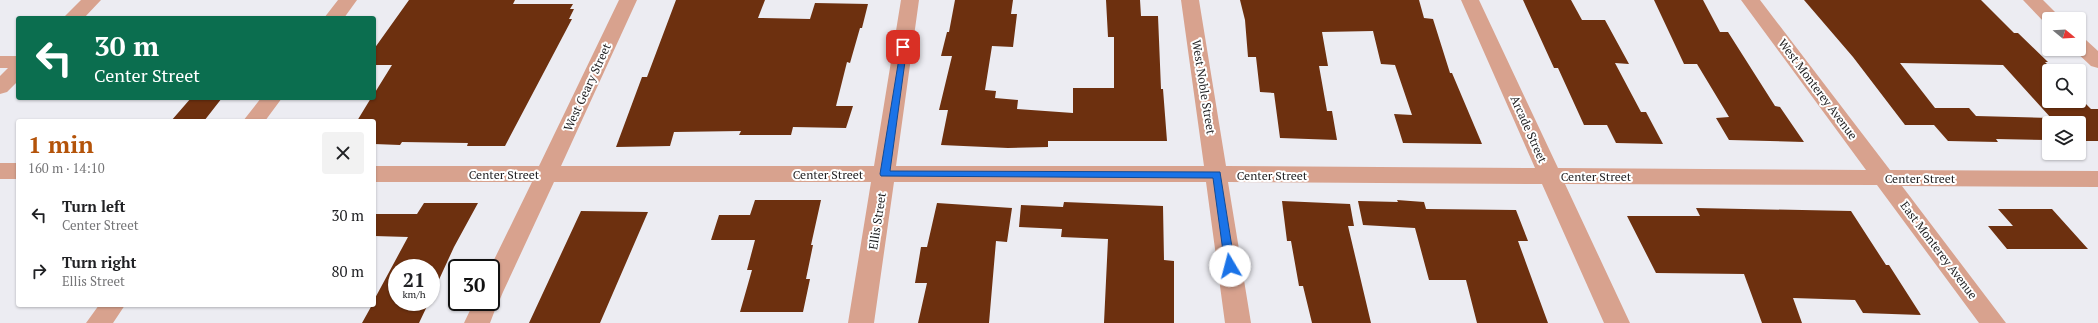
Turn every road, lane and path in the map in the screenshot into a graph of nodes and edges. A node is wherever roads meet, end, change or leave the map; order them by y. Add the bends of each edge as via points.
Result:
1 (92, 0) edge
2 (348, 0) edge
3 (628, 0) edge
4 (910, 0) edge
5 (1190, 0) edge
6 (1470, 0) edge
7 (1750, 0) edge
8 (2032, 0) edge
9 (2045, 12) edge
10 (75, 16) edge
11 (336, 16) edge
12 (2086, 51) edge
13 (0, 62) edge
14 (16, 62) edge
15 (2098, 62) edge
16 (16, 72) edge
17 (0, 87) edge
18 (270, 100) edge
19 (256, 119) edge
20 (0, 170) edge
21 (16, 171) edge
22 (376, 174) edge
23 (545, 174) junction
24 (885, 174) junction
25 (1217, 174) junction
26 (1550, 176) junction
27 (1885, 178) junction
28 (2098, 179) edge
29 (500, 272) edge
30 (111, 307) edge
31 (482, 311) edge
32 (99, 323) edge
33 (477, 323) edge
34 (861, 323) edge
35 (1238, 323) edge
36 (1616, 323) edge
37 (1993, 323) edge

1 - 10 street
2 - 11 street
3 - 23 street, West Geary Street
4 - 24 street, Ellis Street
5 - 25 street, West Noble Street
6 - 26 street, Arcade Street
7 - 27 street, West Monterey Avenue
8 - 9 street
12 - 15 street
13 - 14 street
16 - 17 street
18 - 19 street
20 - 21 street
22 - 23 street, Center Street
23 - 24 street, Center Street
23 - 29 street, West Geary Street
24 - 25 street, Center Street
24 - 34 street, Ellis Street
25 - 26 street, Center Street
25 - 35 street, West Noble Street
26 - 27 street, Center Street
26 - 36 street, Arcade Street
27 - 28 street, Center Street
27 - 37 street, East Monterey Avenue
30 - 32 street
31 - 33 street

